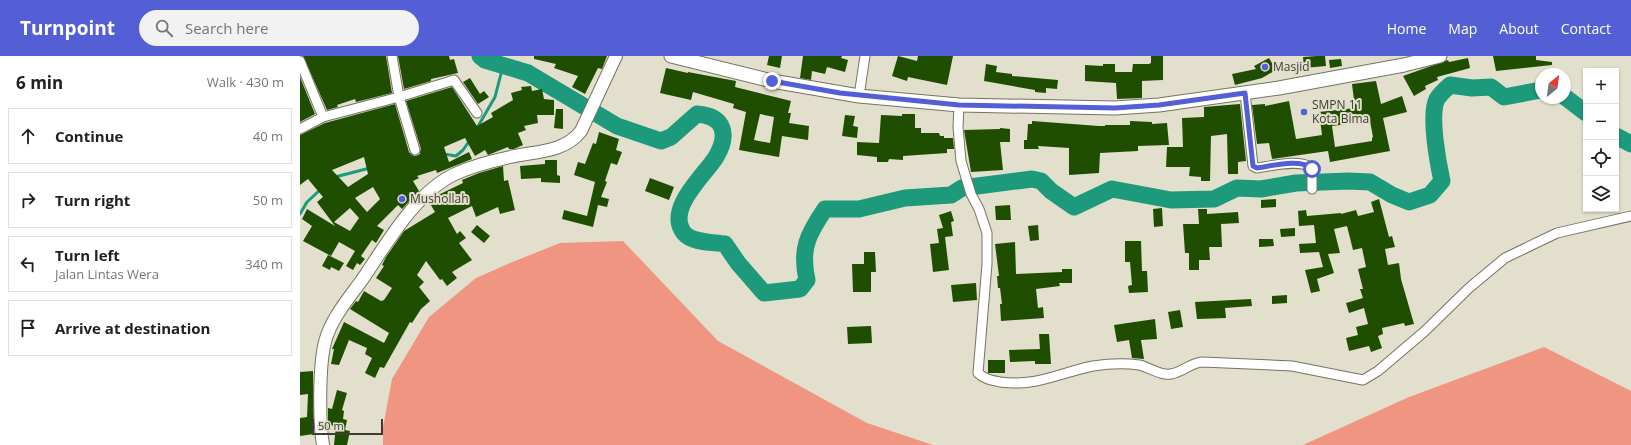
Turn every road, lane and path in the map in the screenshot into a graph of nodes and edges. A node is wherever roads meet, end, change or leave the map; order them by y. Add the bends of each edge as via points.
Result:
1 (392, 56) edge
2 (616, 56) edge
3 (671, 56) edge
4 (865, 56) edge
5 (1440, 56) edge
6 (1422, 58) edge
7 (300, 61) edge
8 (1245, 93) junction
9 (859, 96) junction
10 (399, 97) junction
11 (959, 105) junction
12 (477, 113) dead end
13 (323, 117) junction
14 (300, 129) edge
15 (415, 150) dead end
16 (1312, 189) dead end
17 (1631, 216) edge
18 (323, 445) edge

1 - 10 street
2 - 18 street via 575,139 560,147 510,156 455,174 436,186 412,210 337,316 325,342 322,367
3 - 9 main road via 772,81
4 - 9 street
5 - 6 main road
6 - 8 main road via 1356,74
7 - 13 street
8 - 11 main road via 1159,105 1115,108
8 - 16 street via 1253,166 1257,168 1304,164 1312,169
9 - 11 main road
10 - 12 street via 454,80
10 - 13 street
10 - 15 street
11 - 17 street via 960,149 971,194 987,233 978,373 982,378 1012,384 1034,383 1094,366 1139,365 1170,374 1184,370 1194,362 1292,366 1363,380 1378,371 1425,331 1469,288 1505,258 1557,233
13 - 14 street

